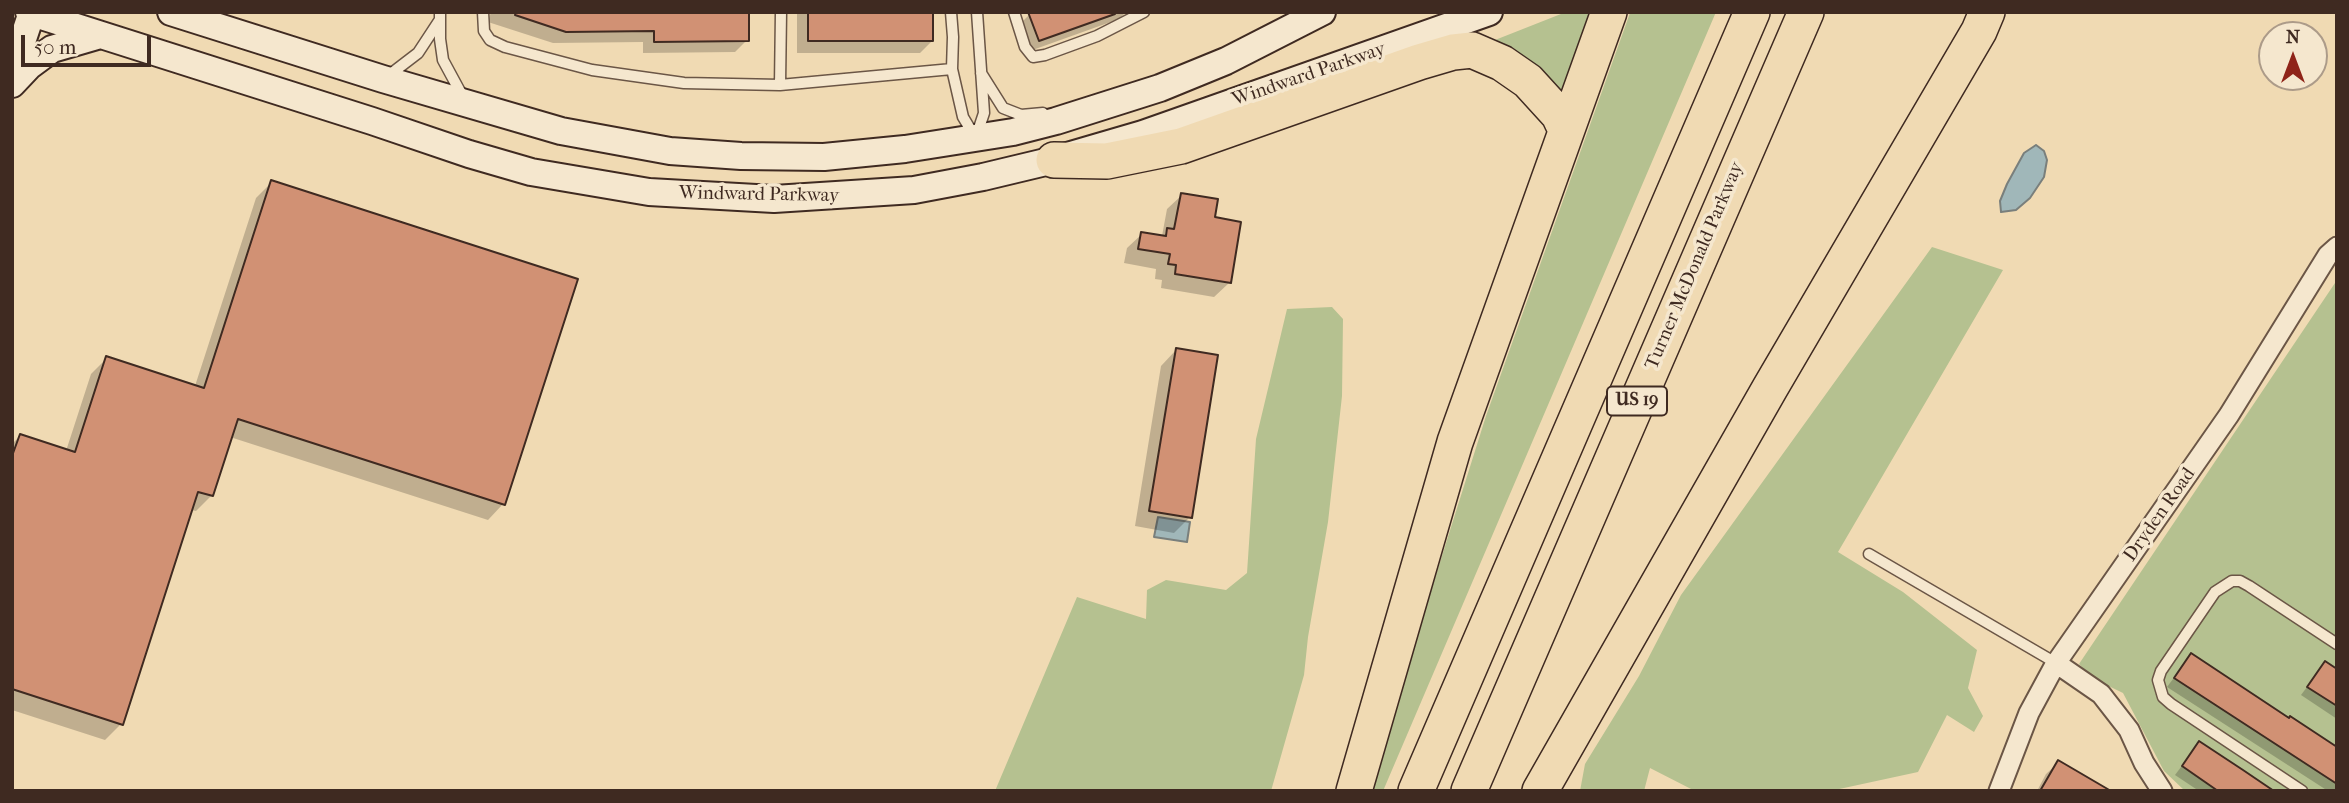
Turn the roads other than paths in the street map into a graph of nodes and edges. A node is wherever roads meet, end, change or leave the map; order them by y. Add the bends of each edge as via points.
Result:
1 (31, 12) edge
2 (171, 12) edge
3 (483, 12) edge
4 (781, 12) edge
5 (951, 12) edge
6 (977, 12) edge
7 (1014, 12) edge
8 (1144, 12) edge
9 (1322, 12) edge
10 (1489, 12) edge
11 (1609, 12) edge
12 (1806, 12) edge
13 (440, 16) edge
14 (1750, 16) edge
15 (1988, 19) edge
16 (101, 34) junction
17 (952, 69) junction
18 (12, 72) edge
19 (981, 73) junction
20 (383, 79) junction
21 (12, 84) edge
22 (780, 85) junction
23 (1160, 88) junction
24 (466, 103) junction
25 (1566, 130) junction
26 (975, 138) junction
27 (1054, 160) junction
28 (983, 177) junction
29 (2337, 247) edge
30 (1869, 554) dead end
31 (2337, 643) edge
32 (2056, 663) junction
33 (1353, 791) edge
34 (1416, 791) edge
35 (1469, 791) edge
36 (1540, 791) edge
37 (1999, 791) edge
38 (2162, 791) edge
39 (2302, 791) edge

1 - 16 main road, Windward Parkway
1 - 18 main road
2 - 20 main road, Windward Parkway
3 - 22 lane via 489,40 592,70 684,83
4 - 22 lane
5 - 17 lane
6 - 19 lane
7 - 8 lane via 1033,57 1097,36
9 - 23 main road, Windward Parkway via 1226,61
10 - 27 main road, Windward Parkway via 1143,134
11 - 25 highway
12 - 35 highway, Turner McDonald Parkway / US 19
13 - 20 lane via 418,53
13 - 24 lane via 443,60
14 - 34 highway, US 19
15 - 36 highway via 1763,399
16 - 21 main road via 52,49
16 - 28 main road, Windward Parkway via 469,154 593,184 774,199 914,190
17 - 22 lane
17 - 26 lane via 963,117
19 - 23 lane via 1003,108 1021,115 1067,111
19 - 26 lane via 985,113
20 - 24 main road, Windward Parkway
23 - 26 main road, Windward Parkway via 1056,121
24 - 26 main road, Windward Parkway via 615,142 741,156 824,157
25 - 27 highway via 1559,115 1528,81 1503,62 1472,50 1419,62 1181,146 1107,161
25 - 33 highway via 1455,442
26 - 28 main road
27 - 28 main road, Windward Parkway
29 - 32 street, Dryden Road via 2229,415
30 - 32 lane
31 - 39 lane via 2249,586 2232,581 2216,592 2158,680 2163,697 2171,704
32 - 37 street, Dryden Road via 2029,713
32 - 38 street via 2101,694 2129,730

